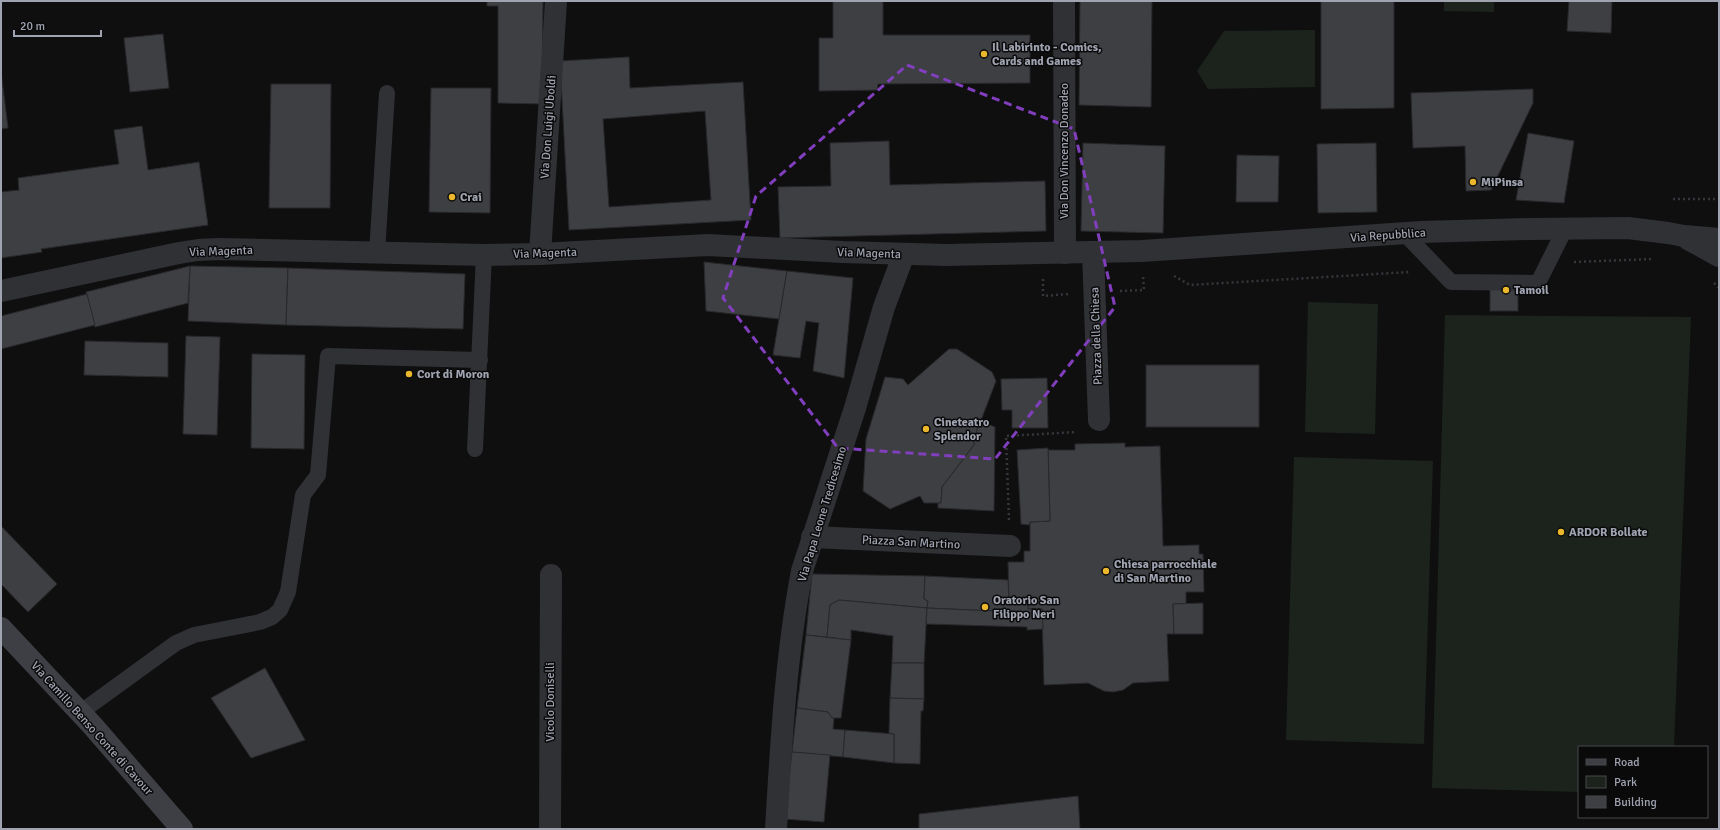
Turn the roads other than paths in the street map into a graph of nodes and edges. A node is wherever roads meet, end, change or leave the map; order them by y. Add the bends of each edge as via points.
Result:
1 (556, 1) edge
2 (1064, 1) edge
3 (387, 93) dead end
4 (1566, 229) junction
5 (1404, 234) junction
6 (1684, 236) junction
7 (1719, 239) edge
8 (1093, 252) junction
9 (377, 253) junction
10 (1065, 253) junction
11 (540, 254) junction
12 (904, 254) junction
13 (484, 255) junction
14 (1719, 256) edge
15 (1, 291) edge
16 (480, 360) junction
17 (1099, 420) road end
18 (475, 449) dead end
19 (812, 537) junction
20 (1010, 546) road end
21 (550, 575) dead end
22 (1, 628) edge
23 (82, 712) junction
24 (182, 829) edge
25 (550, 829) edge
26 (776, 829) edge

1 - 11 street, Via Don Luigi Uboldi
2 - 10 street, Via Don Vincenzo Donadeo
3 - 9 lane
4 - 5 street, Via Repubblica
4 - 5 lane via 1538,283 1451,282
4 - 6 street, Via Repubblica via 1628,228
5 - 8 street, Via Repubblica
6 - 7 street, Via Repubblica
6 - 14 street, Via Repubblica
8 - 10 street, Via Magenta
8 - 17 street, Piazza della Chiesa
9 - 13 street, Via Magenta
9 - 15 street, Via Magenta via 198,250
10 - 12 street, Via Magenta
11 - 12 street, Via Magenta via 708,245
11 - 13 street, Via Magenta
12 - 19 street, Via Papa Leone Tredicesimo via 884,307 855,408
13 - 16 lane
16 - 18 lane
16 - 23 lane via 328,356 318,475 303,495 288,592 280,610 260,622 194,635 176,643
19 - 20 street, Piazza San Martino
19 - 26 street, Via Papa Leone Tredicesimo via 802,570 794,619 786,686
21 - 25 street, Vicolo Doniselli
22 - 23 street, Via Camillo Benso Conte di Cavour
23 - 24 street, Via Camillo Benso Conte di Cavour

